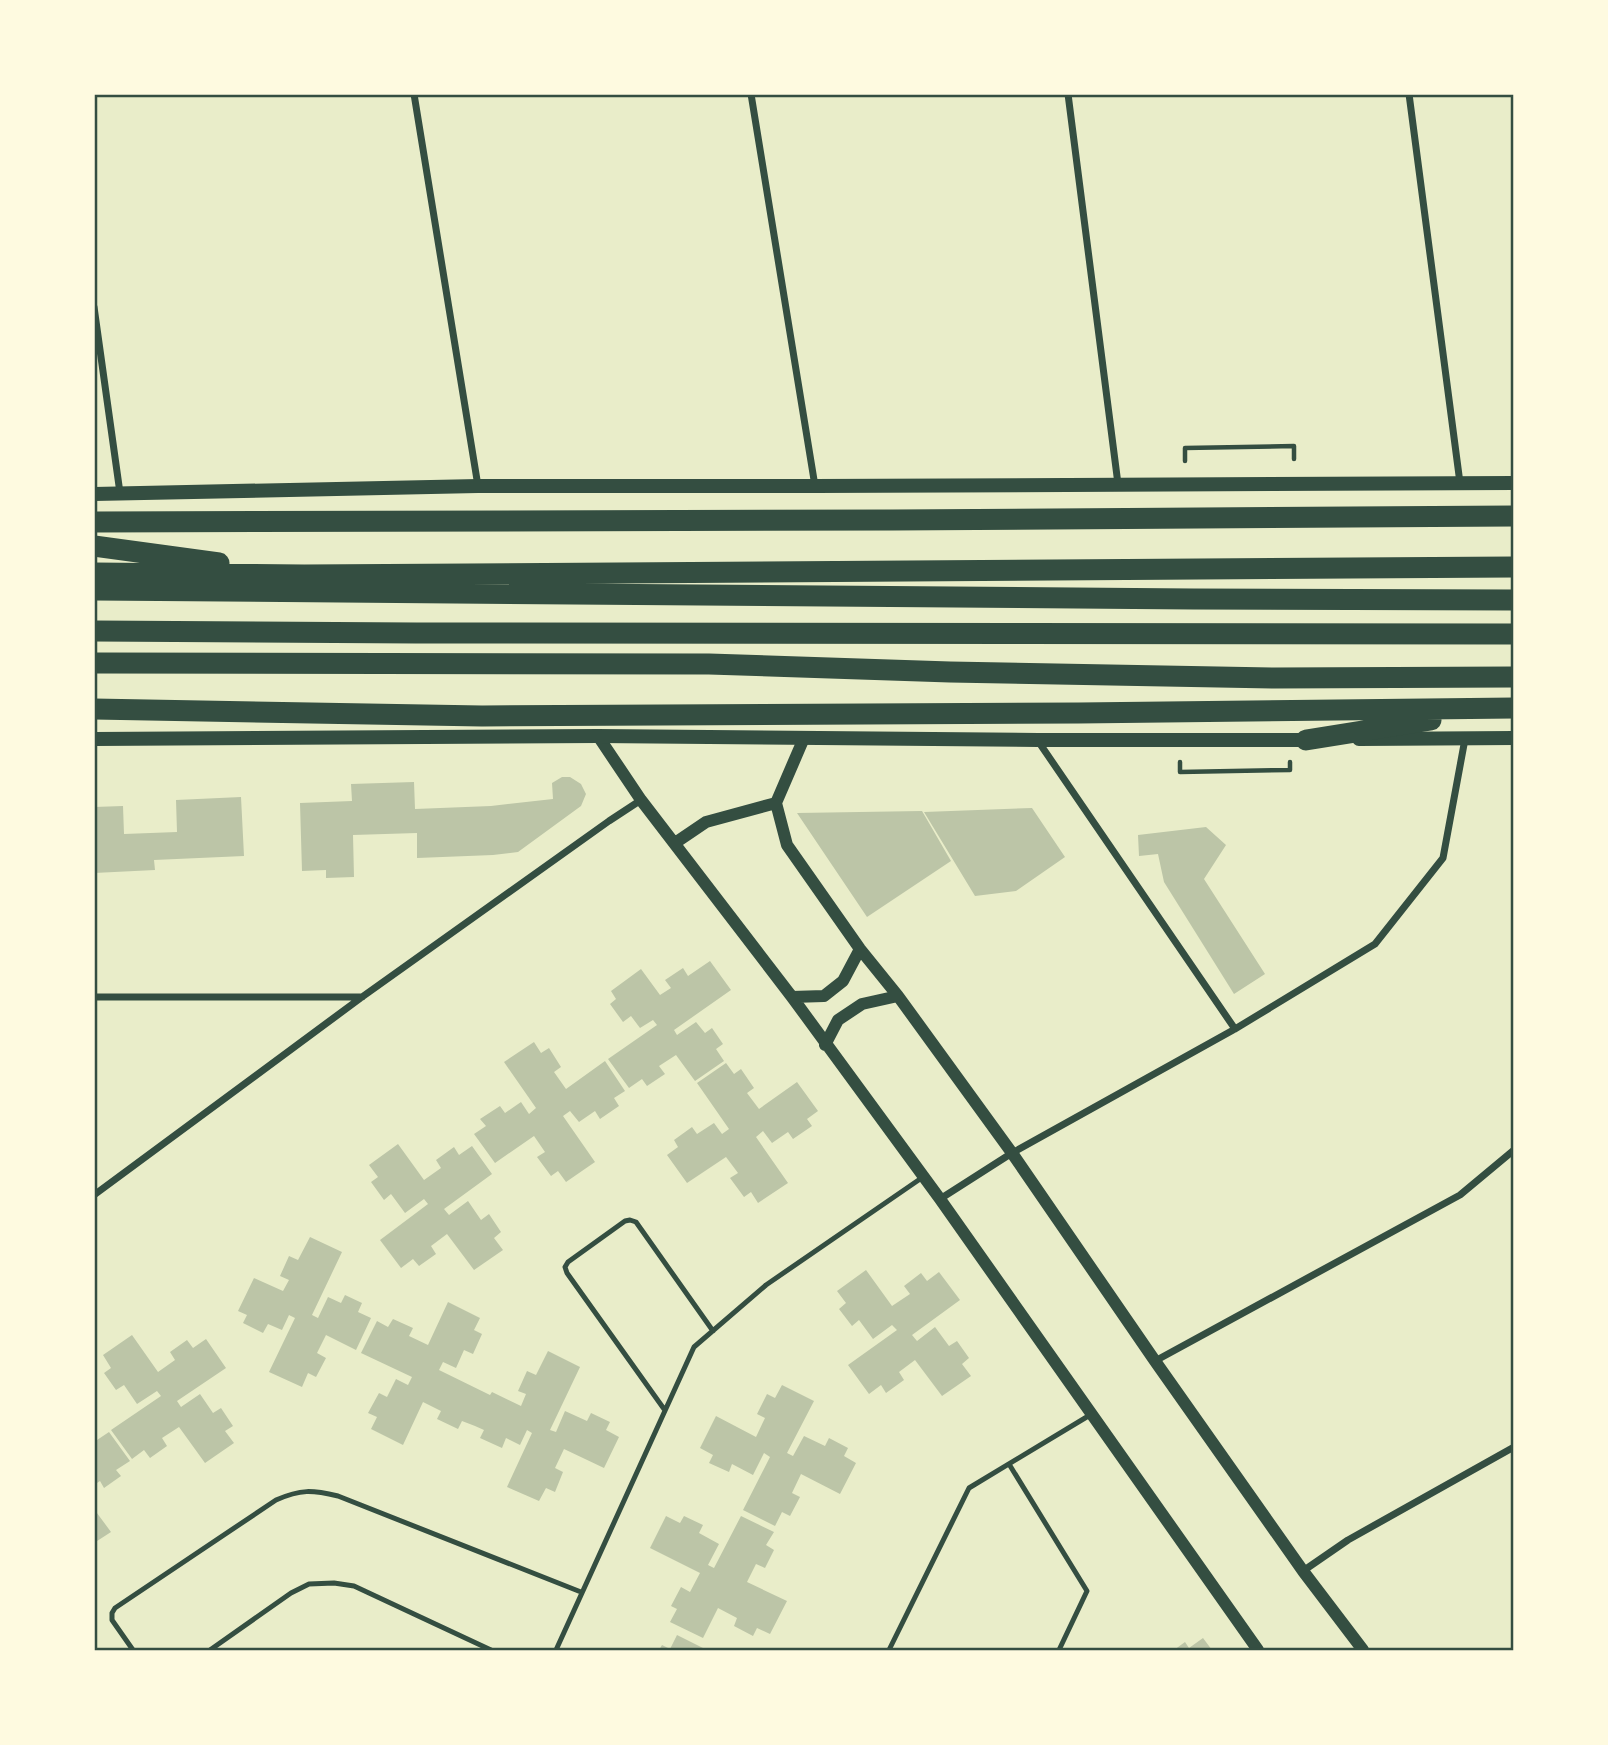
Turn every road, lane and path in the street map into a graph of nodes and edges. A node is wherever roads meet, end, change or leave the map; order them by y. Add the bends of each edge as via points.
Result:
1 (414, 94) edge
2 (751, 94) edge
3 (1068, 94) edge
4 (1409, 94) edge
5 (94, 307) edge
6 (1294, 446) dead end
7 (1185, 448) dead end
8 (1460, 483) junction
9 (1514, 483) edge
10 (1118, 484) junction
11 (478, 486) junction
12 (815, 486) junction
13 (94, 494) edge
14 (121, 494) junction
15 (1514, 516) edge
16 (94, 522) edge
17 (94, 545) edge
18 (1514, 567) edge
19 (94, 573) edge
20 (304, 575) junction
21 (94, 590) edge
22 (1514, 600) edge
23 (94, 631) edge
24 (1514, 634) edge
25 (94, 663) edge
26 (1514, 677) edge
27 (1514, 707) edge
28 (94, 709) edge
29 (598, 736) junction
30 (804, 737) junction
31 (1466, 738) junction
32 (1514, 738) edge
33 (94, 739) edge
34 (1038, 740) junction
35 (1306, 740) junction
36 (1290, 770) dead end
37 (1180, 772) dead end
38 (641, 800) junction
39 (776, 803) junction
40 (675, 843) junction
41 (860, 949) junction
42 (898, 996) junction
43 (94, 997) edge
44 (792, 997) junction
45 (362, 998) junction
46 (1236, 1029) junction
47 (825, 1045) junction
48 (1514, 1150) edge
49 (1012, 1153) junction
50 (923, 1177) junction
51 (94, 1195) edge
52 (940, 1199) junction
53 (713, 1331) junction
54 (1155, 1361) junction
55 (664, 1409) junction
56 (1091, 1414) junction
57 (1514, 1447) edge
58 (1009, 1464) junction
59 (1303, 1571) junction
60 (581, 1592) junction
61 (133, 1650) edge
62 (210, 1650) edge
63 (491, 1650) edge
64 (556, 1650) edge
65 (888, 1650) edge
66 (1059, 1650) edge
67 (1258, 1650) edge
68 (1363, 1650) edge

1 - 11 street
2 - 12 street
3 - 10 street
4 - 8 street
5 - 14 street
6 - 7 path
8 - 9 main road
8 - 10 main road
10 - 12 main road
11 - 12 main road
11 - 14 main road
13 - 14 main road
15 - 16 highway
17 - 20 highway
18 - 20 highway
19 - 20 highway
21 - 22 highway
23 - 24 highway
25 - 26 highway via 709,664 1275,678
27 - 28 highway via 510,716
27 - 35 highway
29 - 30 main road
29 - 33 main road
29 - 38 street
30 - 34 main road
30 - 39 street
31 - 32 main road
31 - 35 main road
31 - 46 street via 1443,858 1375,944
34 - 35 main road
34 - 46 street
36 - 37 path
38 - 40 street
38 - 45 street
39 - 40 street via 706,822
39 - 41 street via 787,845
40 - 44 street
41 - 42 street
41 - 44 street via 843,981 824,996
42 - 47 street via 862,1004 838,1020
42 - 49 street
43 - 45 street
44 - 47 street
45 - 51 street
46 - 49 street
47 - 50 street
48 - 54 street via 1460,1195
49 - 52 street
49 - 54 street
50 - 52 street
50 - 53 lane via 766,1285
52 - 56 street
53 - 55 lane via 694,1347
53 - 55 lane via 636,1222 625,1221 568,1262 567,1273
54 - 59 street
55 - 60 lane
56 - 58 lane
56 - 67 street
57 - 59 street via 1348,1540
58 - 65 lane via 969,1488
58 - 66 lane via 1087,1591
59 - 68 street
60 - 61 lane via 338,1496 294,1492 115,1608 112,1620
60 - 64 lane
62 - 63 lane via 290,1593 309,1584 334,1583 354,1586

